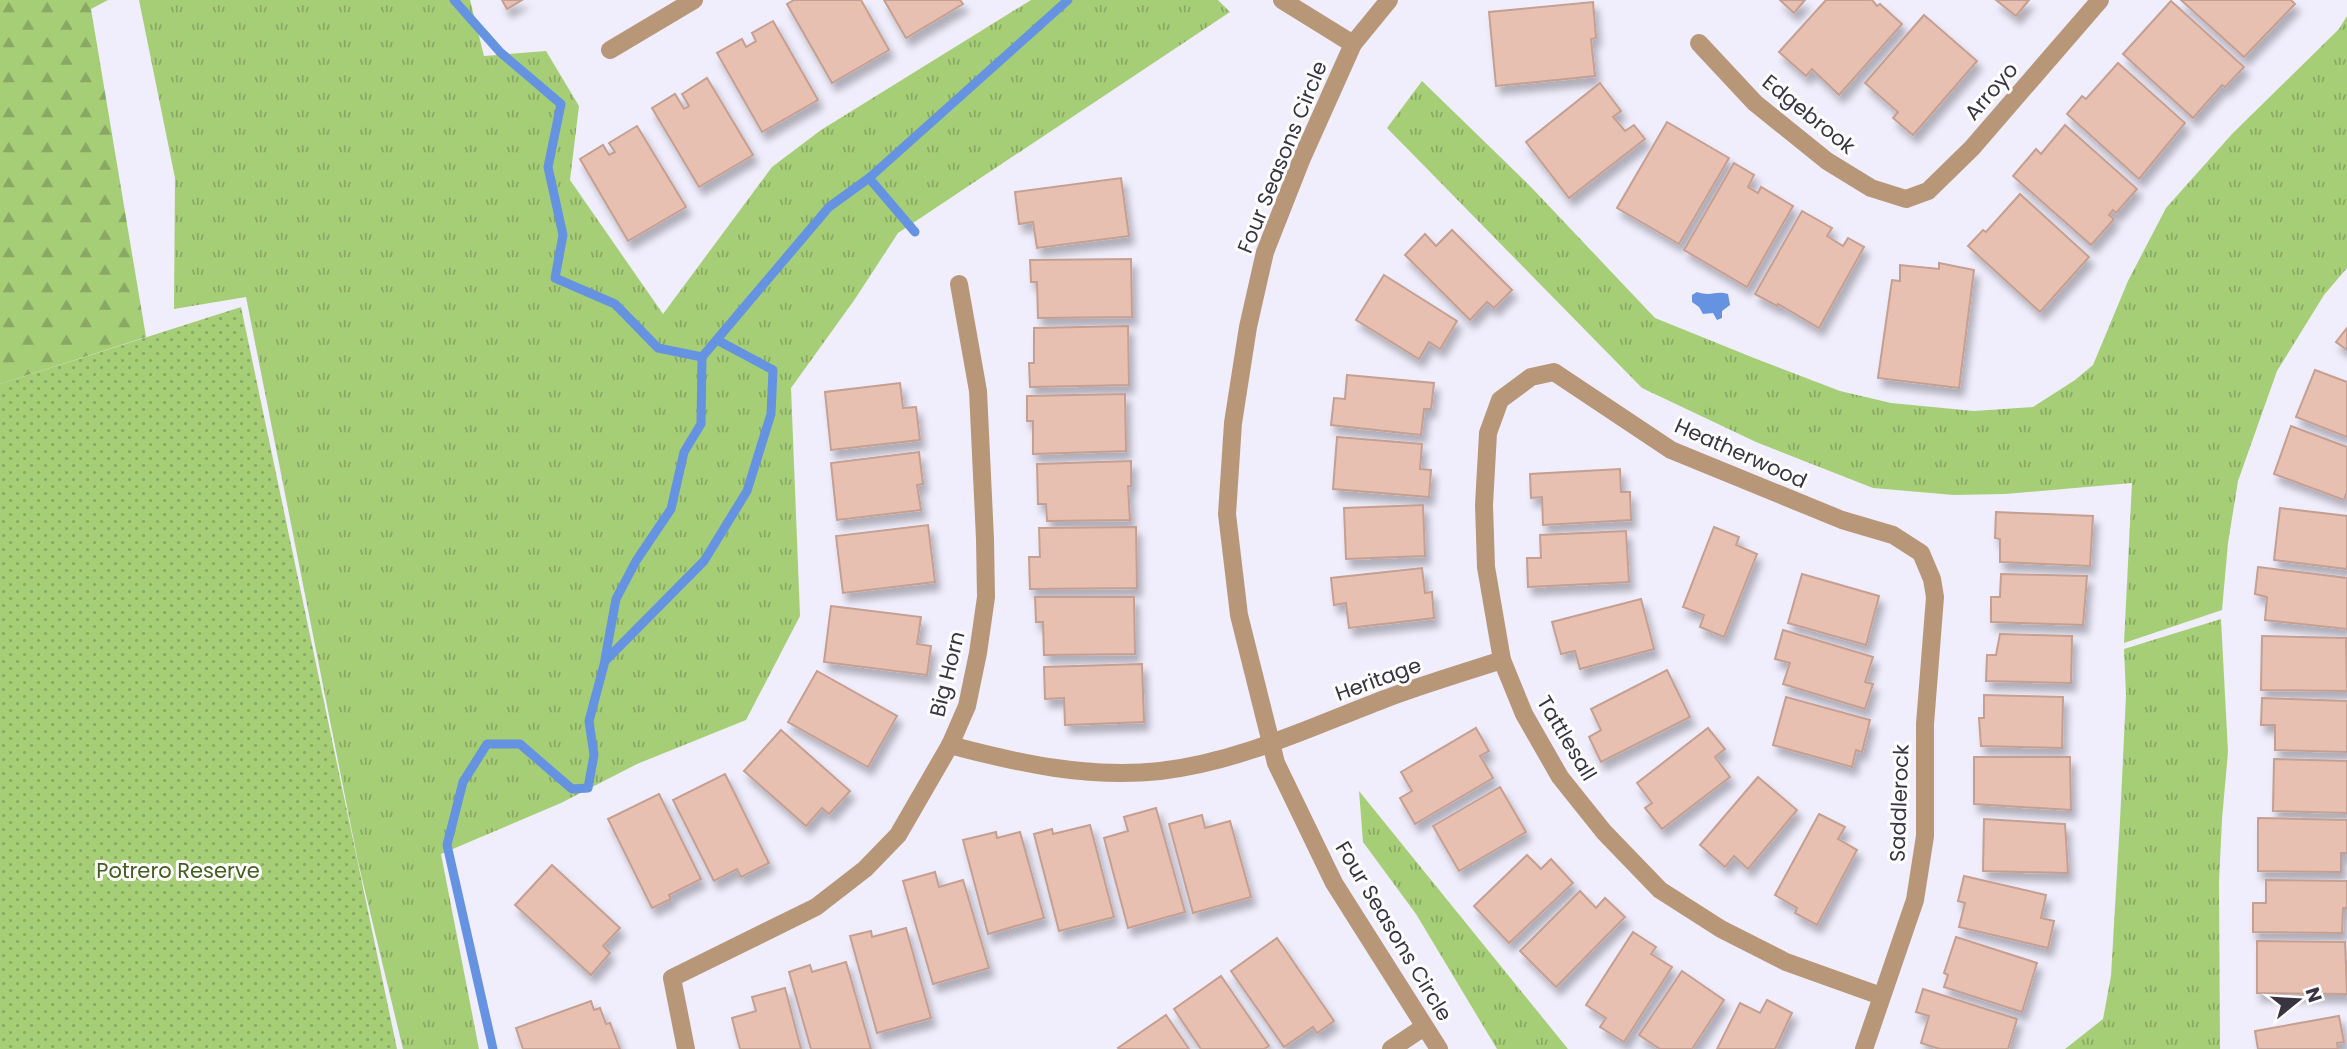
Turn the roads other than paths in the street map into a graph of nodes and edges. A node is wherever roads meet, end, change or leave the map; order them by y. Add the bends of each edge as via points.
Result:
1 (694, 0) edge
2 (1282, 0) edge
3 (1389, 0) edge
4 (2100, 0) edge
5 (1699, 43) dead end
6 (1353, 44) junction
7 (610, 50) dead end
8 (1906, 199) joint
9 (959, 284) dead end
10 (1554, 372) joint
11 (1921, 553) joint
12 (1502, 660) junction
13 (950, 745) junction
14 (1271, 745) junction
15 (1881, 996) junction
16 (1424, 1027) junction
17 (686, 1049) edge
18 (1391, 1049) edge
19 (1439, 1049) edge
20 (1864, 1049) edge

1 - 7 street
2 - 6 street
3 - 6 street, Four Seasons Circle
4 - 8 street, Arroyo via 1972,148 1927,191
5 - 8 street, Edgebrook via 1755,103 1827,161 1871,188
6 - 14 street, Four Seasons Circle via 1265,253 1233,423 1227,514 1240,615
9 - 13 street, Big Horn via 978,391 986,597 967,706
10 - 11 street, Heatherwood via 1671,450 1842,520 1893,535
10 - 12 street, Tattlesall via 1531,377 1500,400 1488,433 1486,567
11 - 15 street, Saddlerock via 1935,597 1925,724 1925,836 1915,900
12 - 14 street, Heritage via 1383,700
12 - 15 street, Tattlesall via 1524,714 1560,777 1660,890 1721,929 1786,962
13 - 14 street, Heritage via 1014,762 1105,772 1160,771
13 - 17 street, Big Horn via 898,835 865,869 816,907 672,978
14 - 16 street, Four Seasons Circle via 1334,883
15 - 20 street, Saddlerock
16 - 18 street
16 - 19 street, Four Seasons Circle

